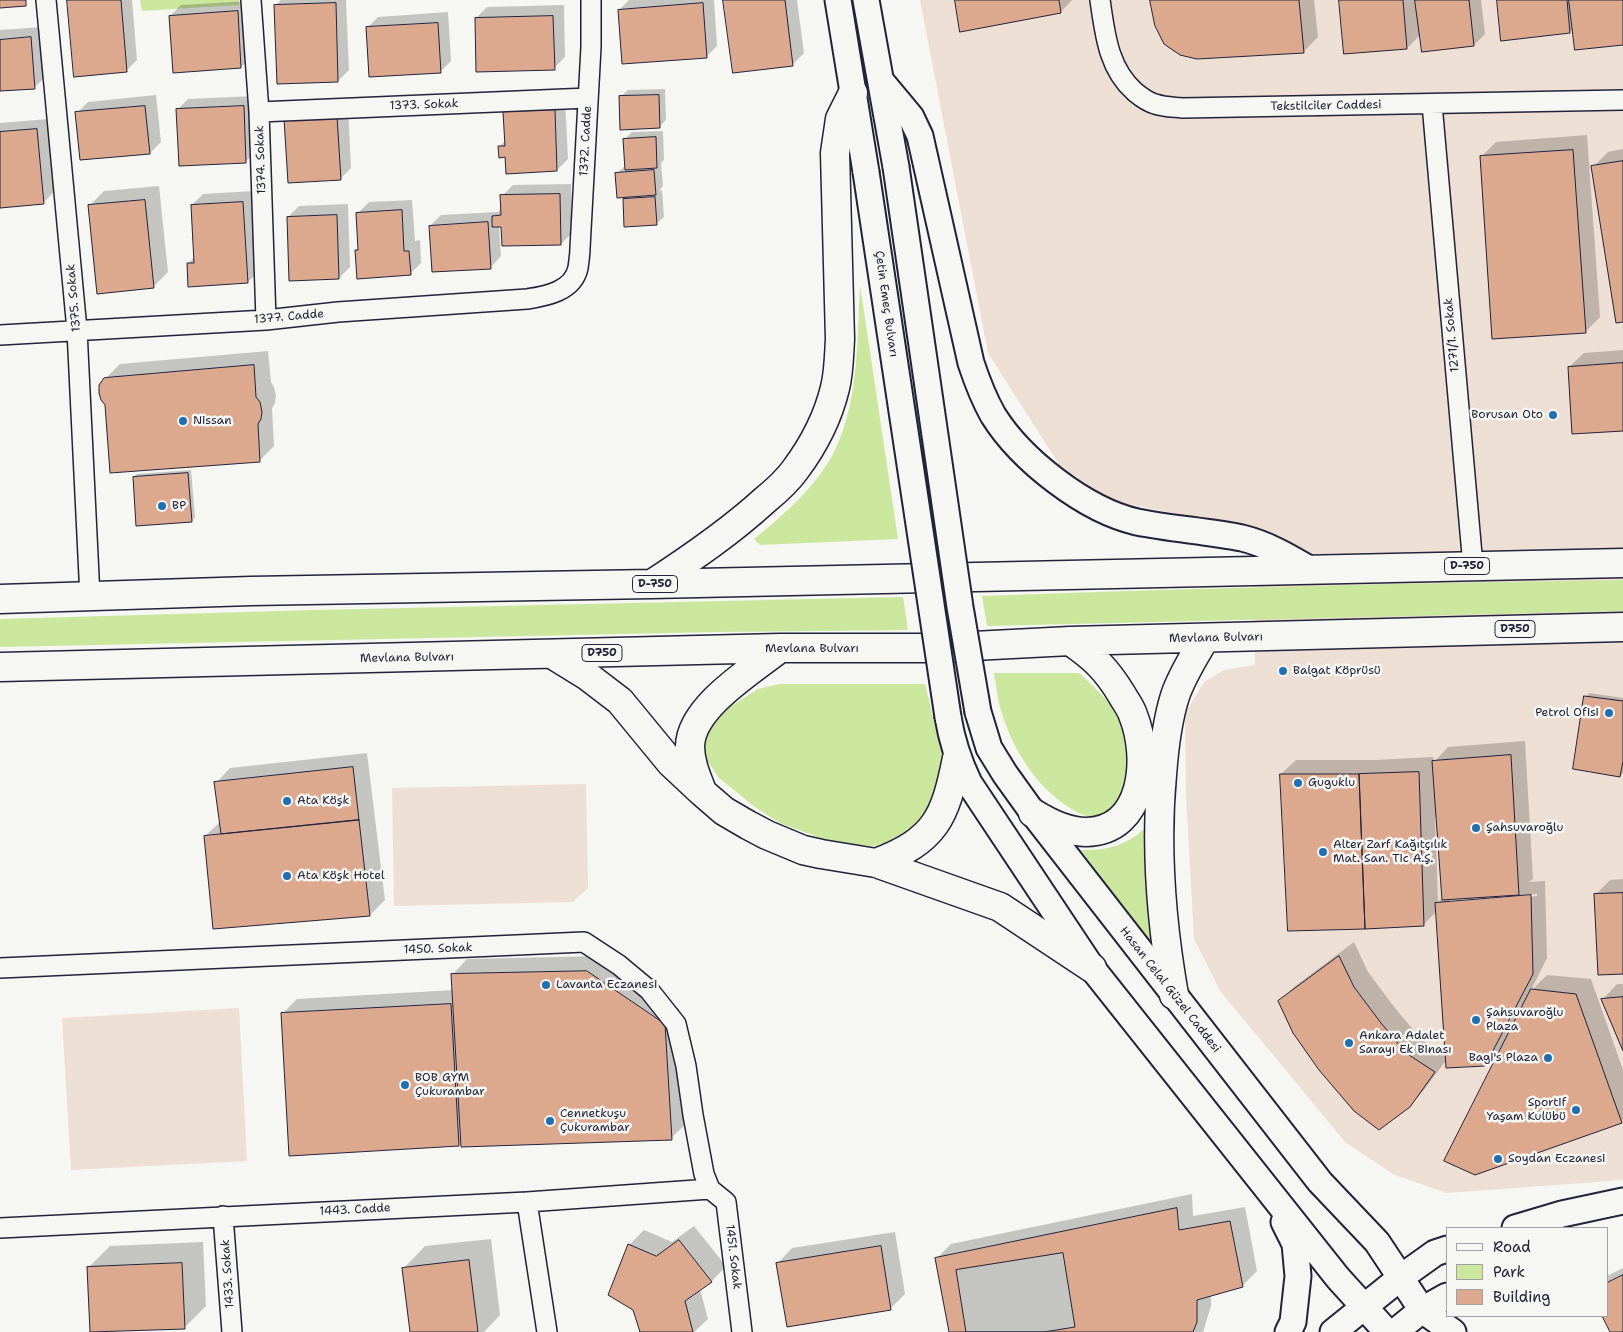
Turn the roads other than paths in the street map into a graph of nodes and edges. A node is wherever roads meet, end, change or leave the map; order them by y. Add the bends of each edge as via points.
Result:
1 (46, 0) edge
2 (252, 0) edge
3 (591, 0) edge
4 (838, 0) edge
5 (866, 0) edge
6 (1100, 0) edge
7 (881, 80) junction
8 (853, 93) junction
9 (588, 98) junction
10 (1623, 100) edge
11 (1432, 104) junction
12 (259, 112) junction
13 (572, 280) joint
14 (266, 320) junction
15 (77, 330) junction
16 (0, 335) edge
17 (1623, 563) edge
18 (1473, 566) junction
19 (1311, 570) junction
20 (652, 584) junction
21 (90, 597) junction
22 (0, 599) edge
23 (1623, 627) edge
24 (1205, 638) junction
25 (1070, 641) junction
26 (780, 648) junction
27 (552, 654) junction
28 (0, 667) edge
29 (957, 758) junction
30 (702, 792) junction
31 (1033, 813) junction
32 (876, 863) junction
33 (0, 968) edge
34 (1092, 968) junction
35 (1174, 995) junction
36 (710, 1189) junction
37 (1269, 1190) junction
38 (1622, 1201) edge
39 (527, 1202) junction
40 (223, 1216) junction
41 (1518, 1227) edge
42 (1579, 1227) edge
43 (0, 1228) edge
44 (1446, 1249) edge
45 (1400, 1278) junction
46 (1446, 1297) edge
47 (1364, 1308) junction
48 (1422, 1310) junction
49 (232, 1332) edge
50 (548, 1332) edge
51 (742, 1332) edge
52 (1288, 1332) edge
53 (1333, 1332) edge
54 (1387, 1332) edge
55 (1395, 1332) edge
56 (1453, 1332) edge

1 - 15 street, 1375. Sokak
2 - 12 street, 1374. Sokak
3 - 9 street, 1372. Cadde
4 - 8 main road, Çetin Emeç Bulvarı
5 - 7 main road
6 - 11 street, Tekstilciler Caddesi via 1112,61 1125,83 1153,104 1182,108
7 - 19 main road via 911,117 920,136 970,363 983,396 1007,433 1044,473 1078,496 1119,517 1244,538 1277,550
7 - 31 main road, Hasan Celal Güzel Caddesi, bridge via 978,712 989,748
8 - 20 highway via 840,119 835,153 840,339 839,366 827,413 806,456 779,488 740,523
8 - 29 main road, Çetin Emeç Bulvarı, bridge via 951,737
9 - 12 street, 1373. Sokak
9 - 13 street, 1372. Cadde via 580,248 578,270
10 - 11 street, Tekstilciler Caddesi
11 - 18 street, 1271/1. Sokak
12 - 14 street, 1374. Sokak
13 - 14 street, 1377. Cadde via 560,291 528,299
14 - 15 street, 1377. Cadde
15 - 16 street, 1377. Cadde
15 - 21 street, 1375. Sokak
17 - 18 highway, D-750
18 - 19 highway, D-750
19 - 20 highway, D-750
20 - 21 highway, D-750
21 - 22 highway, D-750
23 - 24 highway, Mevlana Bulvarı / D750
24 - 25 highway, Mevlana Bulvarı / D750
24 - 35 highway via 1183,678 1170,711 1160,800 1158,839 1162,921
25 - 26 highway, Mevlana Bulvarı / D750 via 935,648
25 - 31 highway via 1104,668 1133,713 1141,742 1140,780 1136,796 1126,813 1103,829 1086,832 1067,829
26 - 27 highway, Mevlana Bulvarı / D750
26 - 30 highway via 727,689 698,718 690,745 691,761
27 - 28 highway, Mevlana Bulvarı / D750
27 - 30 highway via 620,701 671,763
29 - 32 highway via 952,785 936,824 912,846
29 - 34 main road via 969,783
30 - 32 highway via 724,811 785,843 821,854
31 - 35 main road, Hasan Celal Güzel Caddesi
32 - 34 highway via 1000,907
33 - 36 street, 1450. Sokak via 584,942 649,990 676,1024 704,1174
34 - 37 main road
35 - 45 main road, Hasan Celal Güzel Caddesi via 1320,1182 1377,1242
36 - 39 street, 1443. Cadde
36 - 51 street, 1451. Sokak via 726,1202
37 - 47 main road
37 - 52 main road via 1295,1244 1298,1276 1293,1322
38 - 41 main road
38 - 42 main road
39 - 40 street, 1443. Cadde
39 - 50 street
40 - 43 street, 1443. Cadde
40 - 49 street, 1433. Sokak
44 - 45 main road via 1435,1253
45 - 47 main road
45 - 48 main road, Hasan Celal Güzel Caddesi
46 - 48 main road
47 - 53 main road
47 - 54 main road
48 - 55 main road
48 - 56 main road, Hasan Celal Güzel Caddesi

